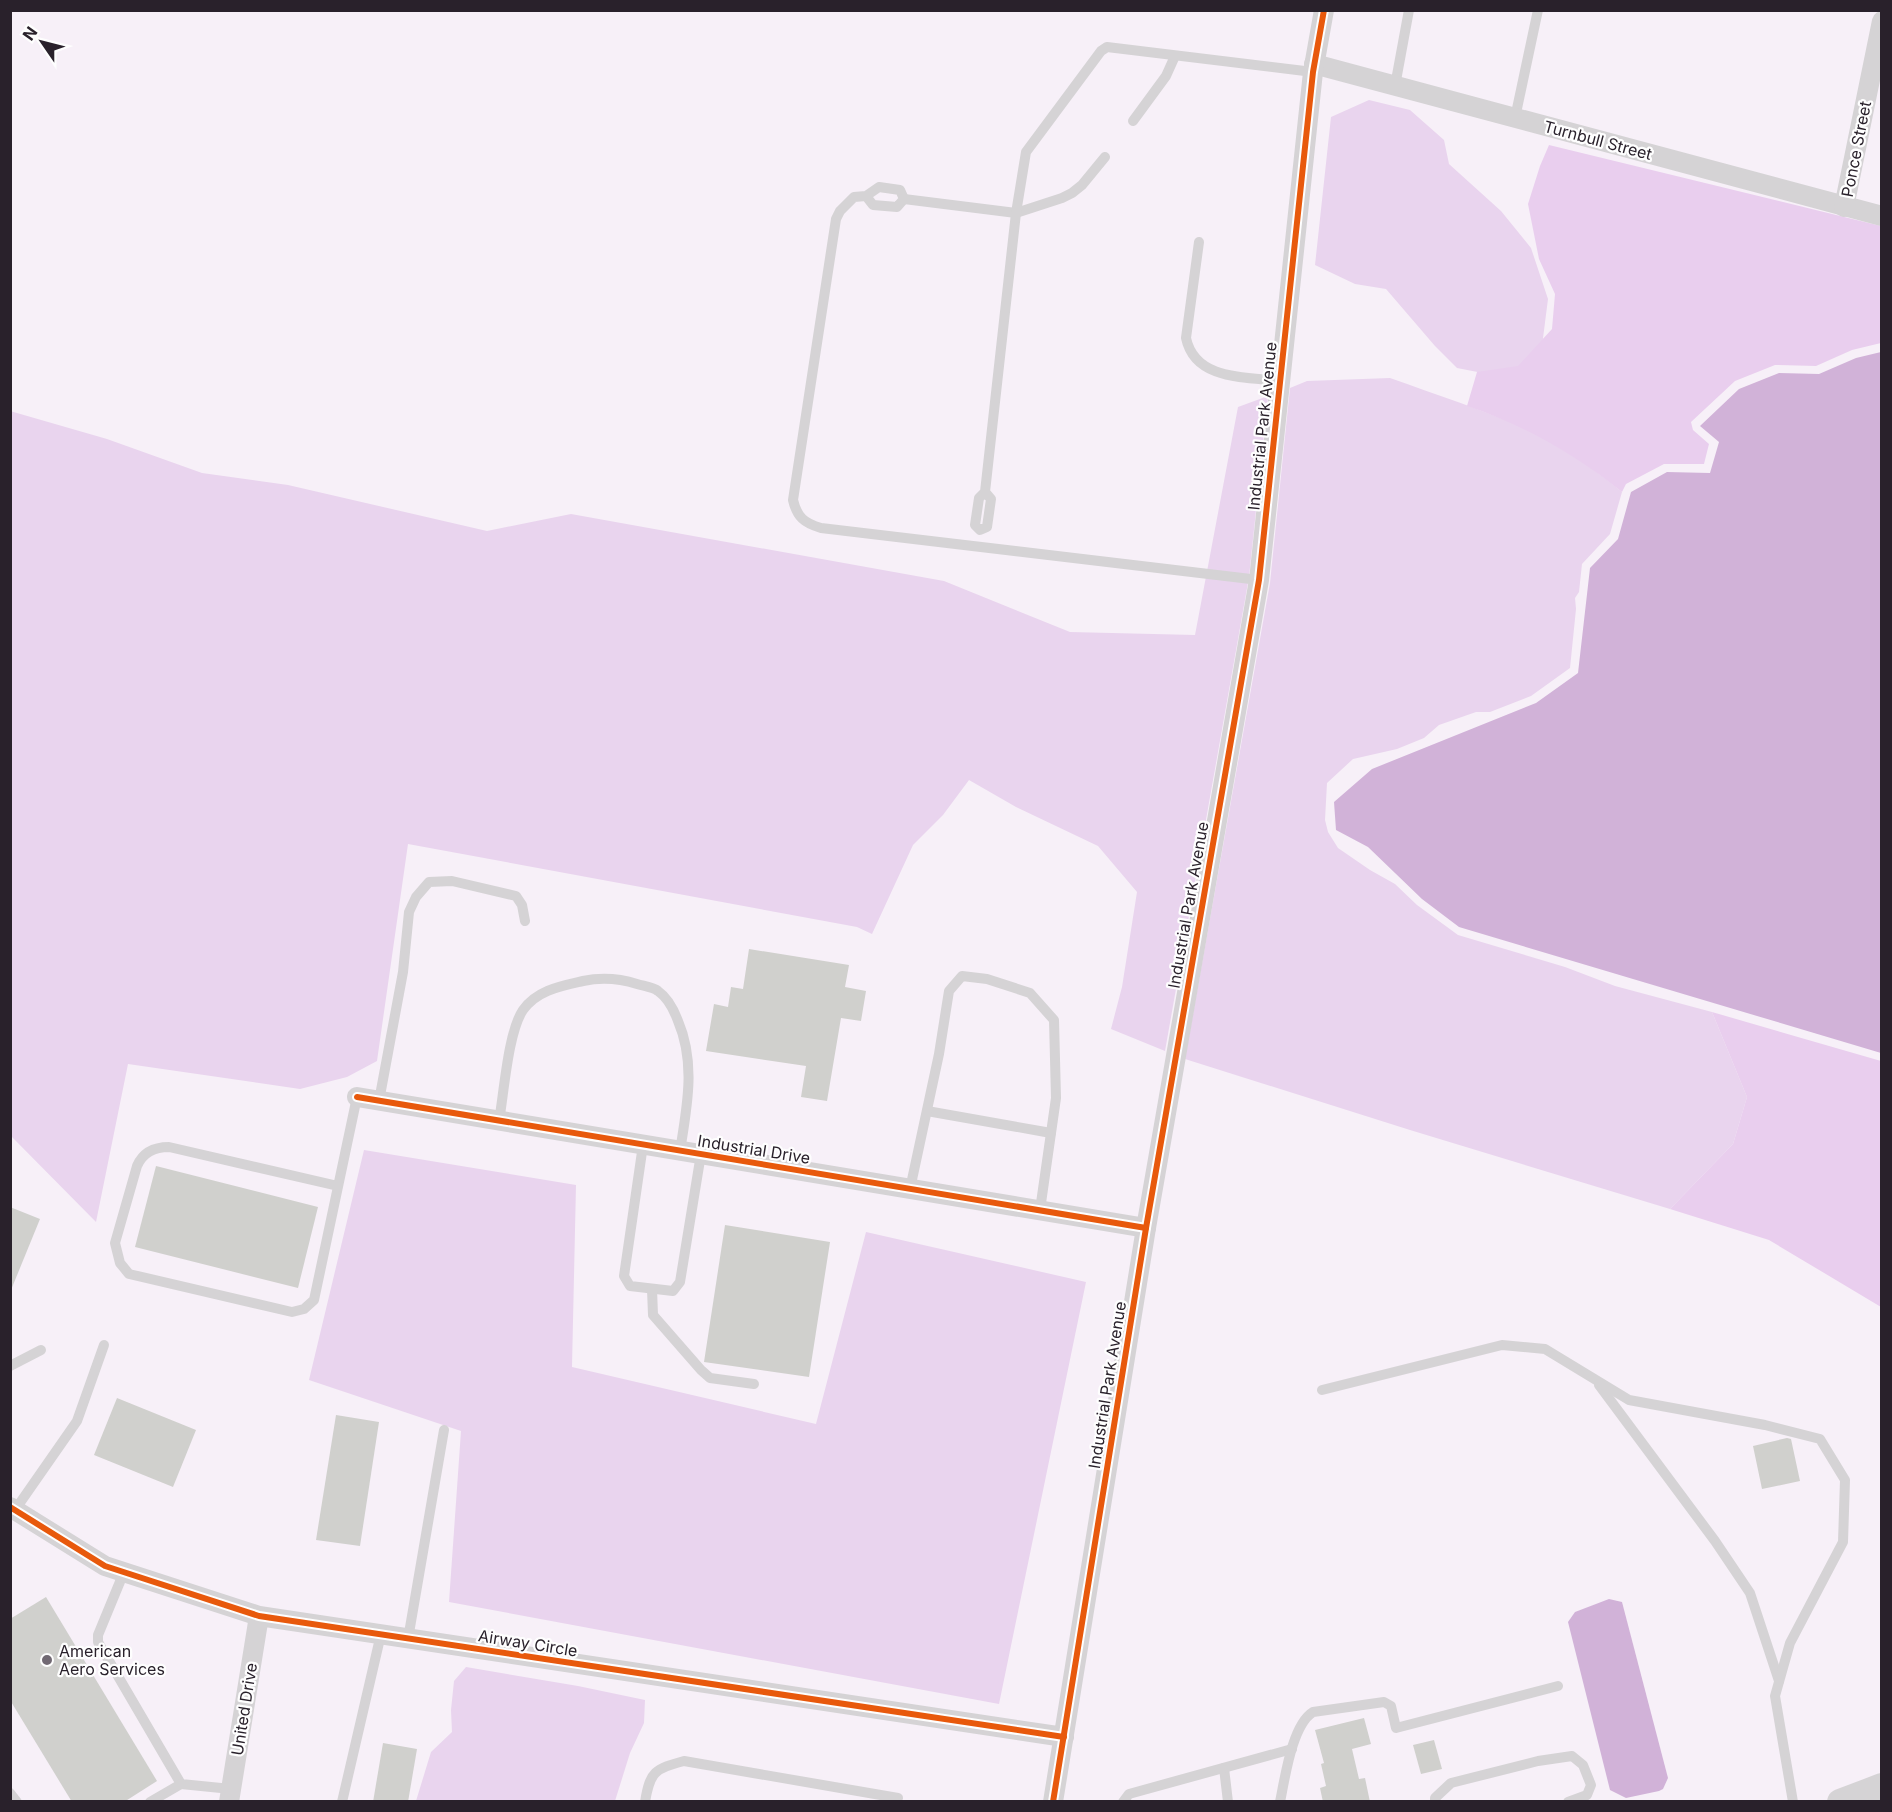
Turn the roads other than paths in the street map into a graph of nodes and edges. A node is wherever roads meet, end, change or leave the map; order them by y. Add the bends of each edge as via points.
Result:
1 (1324, 10) edge
2 (1409, 10) edge
3 (1538, 10) edge
4 (1881, 21) edge
5 (1175, 56) junction
6 (1313, 68) junction
7 (1395, 86) junction
8 (1515, 118) junction
9 (1133, 122) dead end
10 (1105, 157) dead end
11 (866, 196) junction
12 (904, 200) junction
13 (1844, 207) junction
14 (1016, 213) junction
15 (1881, 216) edge
16 (1199, 242) dead end
17 (1281, 381) junction
18 (978, 547) junction
19 (1259, 580) junction
20 (525, 921) dead end
21 (357, 1098) joint
22 (379, 1101) junction
23 (927, 1111) junction
24 (499, 1121) junction
25 (1051, 1133) junction
26 (642, 1145) junction
27 (680, 1151) junction
28 (701, 1154) junction
29 (338, 1186) junction
30 (910, 1189) junction
31 (1040, 1210) junction
32 (1146, 1228) junction
33 (652, 1289) junction
34 (104, 1345) dead end
35 (41, 1350) dead end
36 (10, 1366) edge
37 (1595, 1380) junction
38 (754, 1384) dead end
39 (1322, 1390) dead end
40 (444, 1430) dead end
41 (13, 1509) edge
42 (124, 1572) junction
43 (259, 1616) junction
44 (381, 1635) junction
45 (408, 1639) junction
46 (1779, 1682) junction
47 (1558, 1686) dead end
48 (1064, 1737) junction
49 (1292, 1749) junction
50 (1224, 1768) junction
51 (181, 1784) junction
52 (1881, 1786) edge
53 (10, 1792) edge
54 (230, 1795) edge
55 (898, 1798) dead end
56 (17, 1802) edge
57 (150, 1802) edge
58 (342, 1802) edge
59 (645, 1802) edge
60 (1053, 1802) edge
61 (1124, 1802) edge
62 (1228, 1802) edge
63 (1281, 1802) edge
64 (1435, 1802) edge
65 (1568, 1802) edge
66 (1793, 1802) edge
67 (1840, 1802) edge

1 - 6 street, Industrial Park Avenue
2 - 7 lane
3 - 8 lane
4 - 13 street, Ponce Street
5 - 6 lane
5 - 9 lane via 1166,76
5 - 14 lane via 1107,47 1101,51 1026,152
6 - 7 street, Turnbull Street
6 - 17 street, Industrial Park Avenue
7 - 8 street, Turnbull Street
8 - 13 street, Turnbull Street
10 - 14 lane via 1072,193
11 - 12 lane via 873,205 882,206 897,207
11 - 12 lane via 879,187 900,190
11 - 18 lane via 854,196 836,219 794,500 796,511 802,520 821,528
12 - 14 lane
13 - 15 street, Turnbull Street
14 - 18 lane via 985,492 979,498 975,525 980,530
16 - 17 lane via 1186,338 1188,349 1202,364 1220,374
17 - 19 street, Industrial Park Avenue
18 - 19 lane
19 - 32 street, Industrial Park Avenue
20 - 22 lane via 516,896 452,881 429,882 416,897 409,912 403,972
21 - 22 street, Industrial Drive
21 - 29 lane
22 - 24 street, Industrial Drive
23 - 25 lane
23 - 25 lane via 949,991 962,976 987,979 1030,993 1054,1020 1056,1098
23 - 30 lane
24 - 26 street, Industrial Drive
24 - 27 lane via 514,1032 530,1000 552,988 597,978 620,979 657,990 673,1007 683,1032 690,1063
25 - 31 lane
26 - 27 street, Industrial Drive
26 - 33 lane via 624,1276 630,1286
27 - 28 street, Industrial Drive
28 - 30 street, Industrial Drive
28 - 33 lane via 680,1282 674,1291
29 - 29 lane via 314,1300 299,1311 129,1274 118,1258 115,1243 137,1166 142,1157 155,1149 169,1147
30 - 31 street, Industrial Drive
31 - 32 street, Industrial Drive
32 - 48 street, Industrial Park Avenue
33 - 38 lane via 653,1315 700,1370 710,1378
34 - 41 lane via 77,1422
35 - 36 lane
37 - 39 lane via 1545,1348 1502,1345
37 - 46 lane via 1750,1593
37 - 46 lane via 1629,1400 1820,1439 1845,1480 1843,1542 1790,1643
40 - 45 lane
41 - 42 street, Airway Circle via 105,1566
42 - 43 street, Airway Circle
42 - 51 lane via 98,1642
43 - 44 street, Airway Circle
43 - 54 street, United Drive
44 - 45 street, Airway Circle
44 - 58 lane
45 - 48 street, Airway Circle
46 - 66 lane via 1775,1696
47 - 49 lane via 1396,1728 1391,1706 1384,1702 1313,1712 1306,1717
48 - 60 street, Industrial Park Avenue
49 - 50 lane
49 - 63 lane
50 - 61 lane via 1130,1794
50 - 62 lane
51 - 54 lane
51 - 57 lane
52 - 67 street
53 - 56 lane
55 - 59 lane via 684,1761 661,1767 649,1781
64 - 65 lane via 1451,1783 1572,1756 1583,1765 1591,1785 1587,1796

